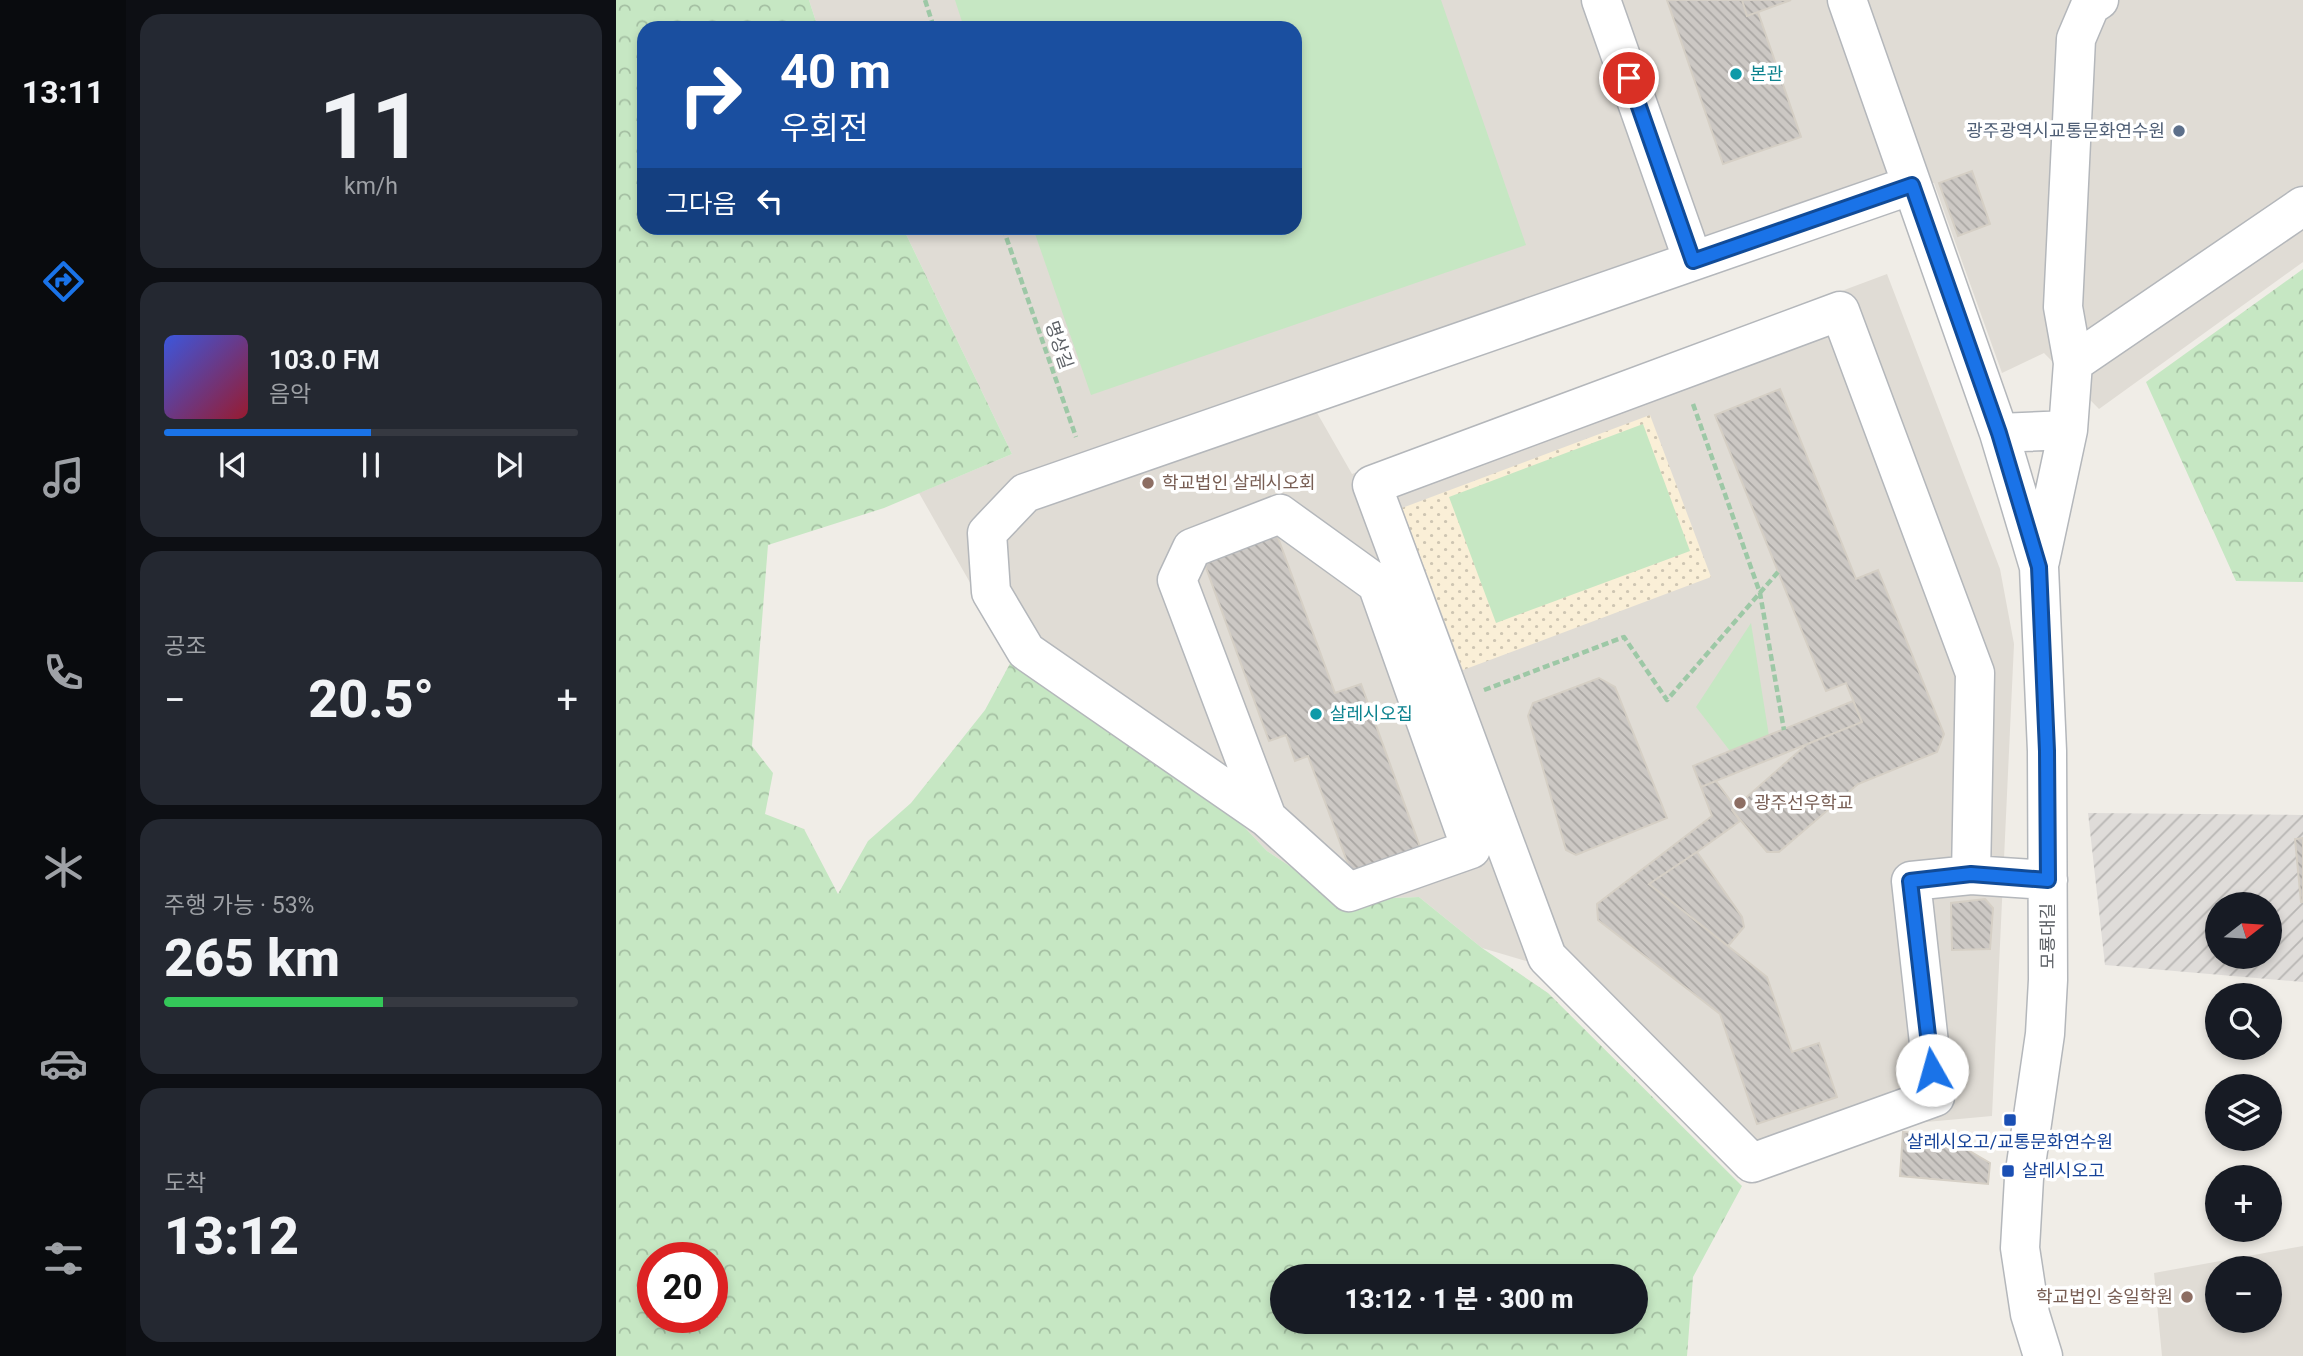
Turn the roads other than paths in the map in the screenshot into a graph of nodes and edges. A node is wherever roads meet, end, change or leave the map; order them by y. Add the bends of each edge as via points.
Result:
1 (1601, 0) edge
2 (1847, 0) edge
3 (2099, 0) edge
4 (1912, 185) junction
5 (2303, 206) edge
6 (1693, 261) junction
7 (2073, 363) junction
8 (2068, 429) junction
9 (1999, 433) junction
10 (2039, 567) junction
11 (1267, 818) junction
12 (1971, 874) junction
13 (2048, 880) junction
14 (2043, 1356) edge

1 - 6 street
2 - 4 street, 모룡대길
3 - 7 street via 2090,6 2076,39 2063,307
4 - 6 street
4 - 9 street, 모룡대길
5 - 7 street
6 - 11 street via 1025,493 987,533 991,592 1026,652
7 - 8 street
8 - 9 street
8 - 10 street
9 - 10 street, 모룡대길
10 - 13 street, 모룡대길
11 - 11 street via 1349,892 1471,849 1377,584 1280,514 1192,548 1177,580
12 - 12 street via 1910,881 1935,1097 1752,1163 1547,957 1371,485 1840,310 1975,673
12 - 13 street
13 - 14 street, 모룡대길 via 2045,1034 2024,1178 2020,1248 2030,1314

